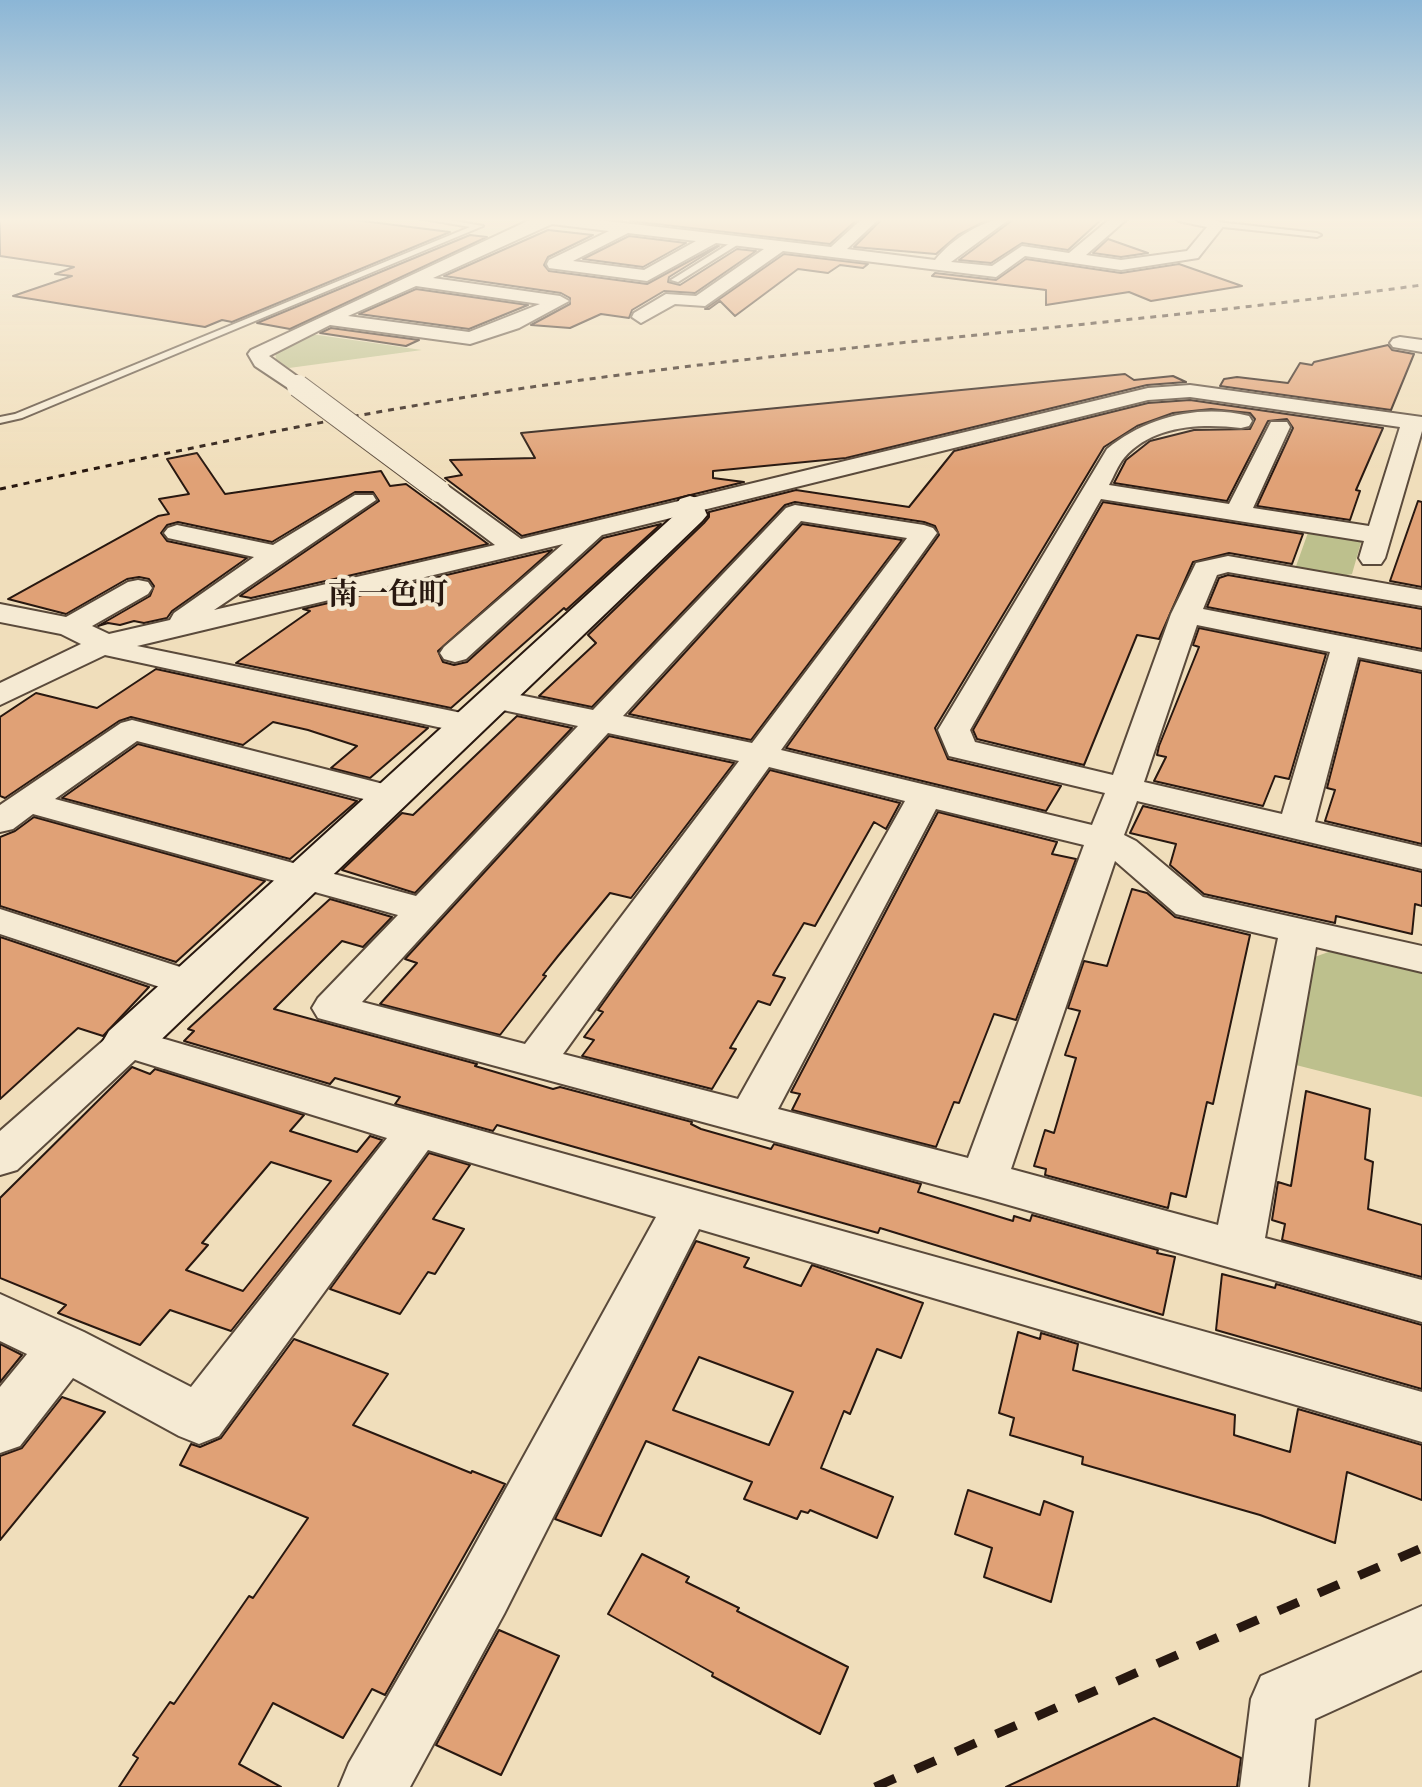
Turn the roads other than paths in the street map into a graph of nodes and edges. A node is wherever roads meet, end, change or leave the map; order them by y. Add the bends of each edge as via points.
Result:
1 (296, 301) edge
2 (365, 301) edge
3 (461, 301) edge
4 (559, 301) edge
5 (666, 301) edge
6 (458, 303) dead end
7 (431, 316) dead end
8 (641, 317) dead end
9 (327, 319) junction
10 (404, 329) junction
11 (1400, 343) dead end
12 (1422, 346) edge
13 (0, 420) edge
14 (1279, 427) junction
15 (1307, 431) dead end
16 (1415, 435) edge
17 (1378, 442) dead end
18 (1094, 490) junction
19 (364, 500) dead end
20 (690, 505) junction
21 (1238, 512) junction
22 (590, 528) junction
23 (177, 533) dead end
24 (1377, 535) junction
25 (514, 546) junction
26 (277, 554) junction
27 (138, 588) dead end
28 (1365, 588) junction
29 (1422, 598) edge
30 (0, 613) edge
31 (1185, 614) junction
32 (70, 627) junction
33 (172, 628) junction
34 (106, 644) junction
35 (1346, 647) junction
36 (455, 653) dead end
37 (1422, 661) edge
38 (0, 696) edge
39 (482, 711) junction
40 (599, 722) junction
41 (759, 755) junction
42 (1126, 789) junction
43 (926, 795) junction
44 (391, 796) junction
45 (14, 811) edge
46 (1295, 829) junction
47 (1104, 839) junction
48 (1422, 858) edge
49 (302, 879) junction
50 (425, 910) junction
51 (0, 921) edge
52 (1299, 932) junction
53 (1422, 959) edge
54 (190, 984) junction
55 (127, 1043) junction
56 (535, 1061) junction
57 (750, 1118) junction
58 (418, 1130) junction
59 (0, 1158) edge
60 (984, 1180) junction
61 (686, 1207) junction
62 (1238, 1251) junction
63 (1422, 1301) edge
64 (0, 1316) edge
65 (65, 1348) junction
66 (1422, 1417) edge
67 (0, 1428) edge
68 (1422, 1638) edge
69 (373, 1787) edge
70 (1274, 1787) edge

1 - 13 lane
2 - 9 street
3 - 6 street
4 - 10 street via 470,338
5 - 8 street
7 - 10 street
9 - 10 street
9 - 25 street, bridge via 258,354 262,362
11 - 12 street
14 - 15 street
14 - 18 street via 1209,416 1150,430 1115,454
14 - 21 street
16 - 17 street
16 - 20 street via 1175,390
16 - 24 street
18 - 21 street
18 - 42 street via 954,730 961,749
19 - 26 street
20 - 22 street
20 - 39 street via 692,515
21 - 24 street
22 - 25 street
22 - 36 street via 589,535
23 - 26 street
24 - 28 street
25 - 33 street
26 - 33 street
27 - 32 street
28 - 29 street
28 - 31 street via 1228,564 1206,569
30 - 32 street
31 - 35 street
31 - 42 street
32 - 34 street
33 - 34 street
34 - 38 street
34 - 39 street via 120,651
35 - 37 street
35 - 46 street
39 - 40 street
39 - 44 street
40 - 41 street
40 - 41 street via 795,513 924,533
40 - 50 street
41 - 43 street
41 - 56 street
42 - 46 street
42 - 47 street
43 - 47 street
43 - 57 street
44 - 45 street via 132,730
44 - 49 street
45 - 49 street
46 - 48 street
47 - 52 street via 1190,906
47 - 60 street
49 - 50 street
49 - 54 street
50 - 56 street via 333,1008
51 - 54 street
52 - 53 street
52 - 62 street
54 - 55 street
55 - 58 street
55 - 59 street
56 - 57 street
57 - 60 street
58 - 61 street
58 - 65 street via 199,1419
60 - 62 street
61 - 66 street
61 - 69 street
62 - 63 street
64 - 65 street
65 - 67 street
68 - 70 street via 1284,1699

